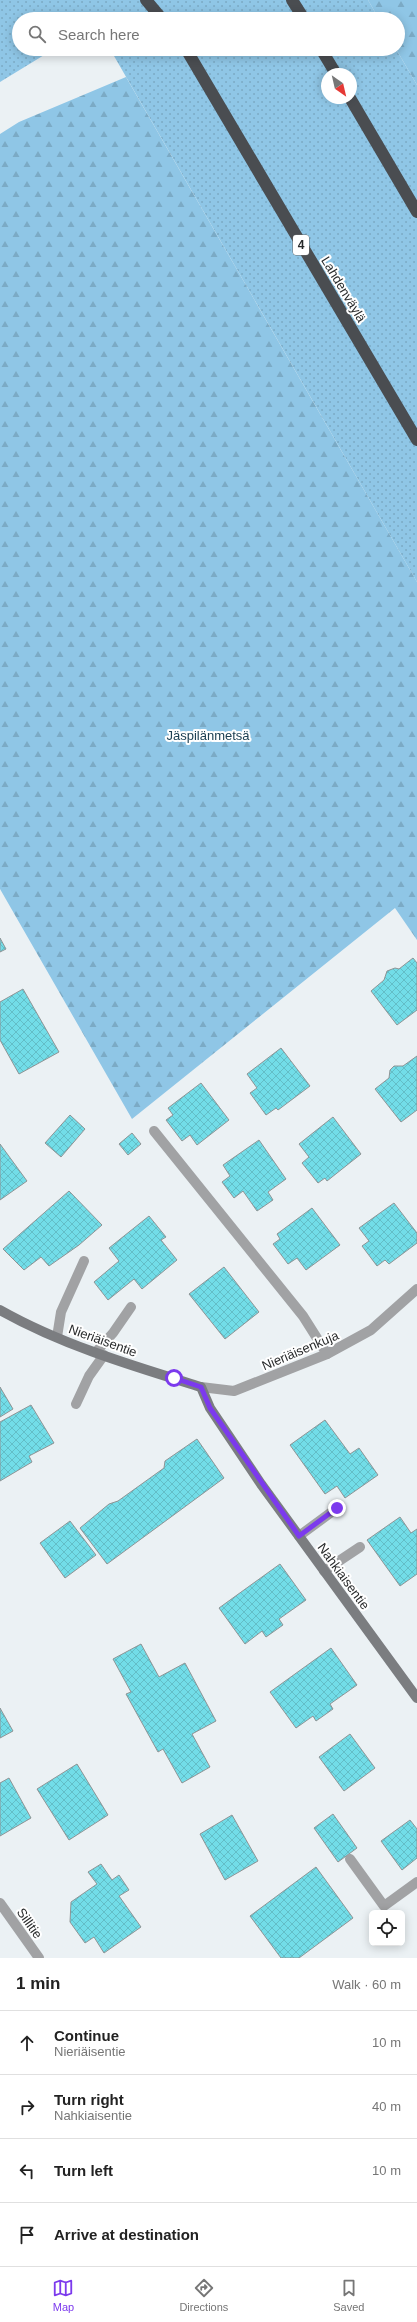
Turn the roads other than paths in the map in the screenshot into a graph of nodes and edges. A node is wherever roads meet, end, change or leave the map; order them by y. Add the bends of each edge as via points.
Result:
1 (146, 0) edge
2 (156, 0) edge
3 (292, 0) edge
4 (156, 12) edge
5 (164, 12) edge
6 (300, 12) edge
7 (190, 56) edge
8 (325, 56) edge
9 (332, 68) edge
10 (354, 104) edge
11 (417, 212) edge
12 (417, 440) edge
13 (154, 1131) dead end
14 (84, 1261) dead end
15 (417, 1289) edge
16 (130, 1307) dead end
17 (0, 1310) edge
18 (57, 1337) junction
19 (100, 1353) junction
20 (328, 1354) junction
21 (201, 1387) junction
22 (76, 1404) dead end
23 (337, 1508) dead end
24 (299, 1536) junction
25 (360, 1547) dead end
26 (324, 1571) junction
27 (417, 1698) edge
28 (350, 1859) dead end
29 (417, 1882) edge
30 (0, 1903) edge
31 (39, 1958) edge

1 - 4 highway
2 - 5 highway
3 - 6 highway
7 - 12 highway, Lahdenväylä / 4
8 - 9 highway
10 - 11 highway
13 - 20 street via 303,1316
14 - 18 street via 61,1312
15 - 20 street, Nieriäisenkuja via 371,1330
16 - 19 street
17 - 18 street, Nieriäisentie
18 - 19 street, Nieriäisentie
19 - 21 street, Nieriäisentie
19 - 22 street
20 - 21 street, Nieriäisenkuja via 234,1391
21 - 24 street, Nahkiaisentie via 210,1408
23 - 24 street
24 - 26 street, Nahkiaisentie
25 - 26 street
26 - 27 street, Nahkiaisentie
28 - 29 street via 384,1906
30 - 31 street, Sillitie

